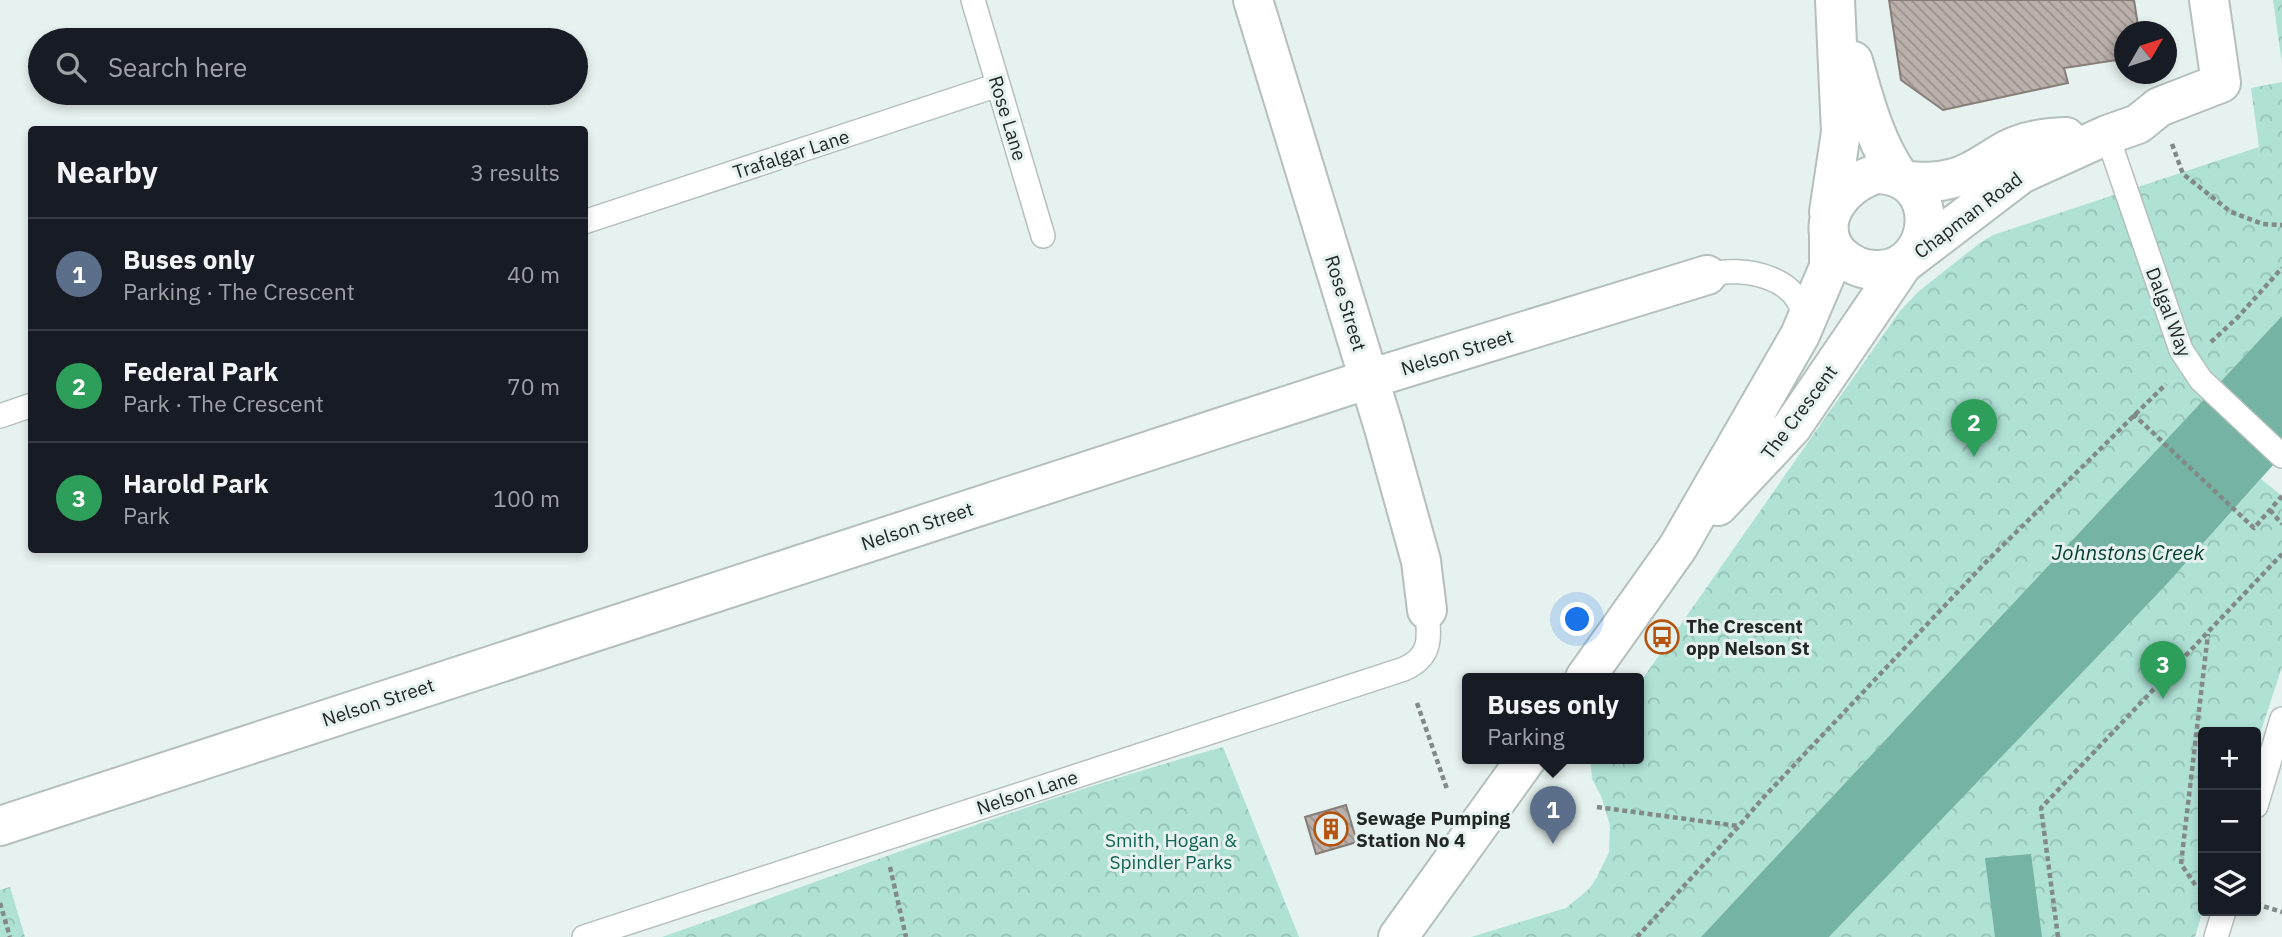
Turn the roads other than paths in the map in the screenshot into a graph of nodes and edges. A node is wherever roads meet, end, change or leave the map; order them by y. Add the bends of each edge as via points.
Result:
1 (973, 0) edge
2 (1253, 0) edge
3 (1835, 0) edge
4 (2209, 0) edge
5 (998, 85) junction
6 (2107, 135) junction
7 (1902, 179) junction
8 (588, 221) edge
9 (1830, 228) junction
10 (1043, 236) dead end
11 (1905, 262) junction
12 (1707, 275) joint
13 (1800, 335) junction
14 (1368, 379) junction
15 (28, 406) edge
16 (0, 416) edge
17 (2282, 456) edge
18 (1678, 547) junction
19 (1427, 610) joint
20 (1589, 673) edge
21 (2282, 719) edge
22 (1523, 764) edge
23 (2261, 790) edge
24 (0, 826) edge
25 (2222, 916) edge
26 (584, 937) edge
27 (1398, 937) edge
28 (2216, 937) edge

1 - 5 lane, Rose Lane
2 - 14 street, Rose Street
3 - 7 street, The Crescent via 1873,128
3 - 9 street, The Crescent via 1841,132 1829,200
4 - 6 street, Chapman Road via 2221,83 2159,107 2138,124
5 - 8 lane, Trafalgar Lane
5 - 10 lane, Rose Lane
6 - 7 street, Chapman Road via 2034,140 1953,179
6 - 11 street, Chapman Road via 2021,174
6 - 17 lane, Dalgal Way via 2188,363
7 - 9 street via 1877,174 1857,181 1834,207
7 - 11 street via 1916,191 1924,211 1920,240
9 - 11 street via 1836,250 1856,267 1880,270
9 - 13 street, The Crescent via 1829,267
11 - 18 street, The Crescent via 1792,427
12 - 13 lane, Nelson Street via 1745,271 1783,285 1801,310
12 - 14 street, Nelson Street
13 - 18 street, The Crescent
14 - 19 street, Rose Street via 1421,561
14 - 24 street, Nelson Street
15 - 16 lane
18 - 20 street, The Crescent
19 - 26 lane, Nelson Lane via 1428,645 1421,658 1404,669
21 - 23 lane
22 - 27 street
25 - 28 lane

